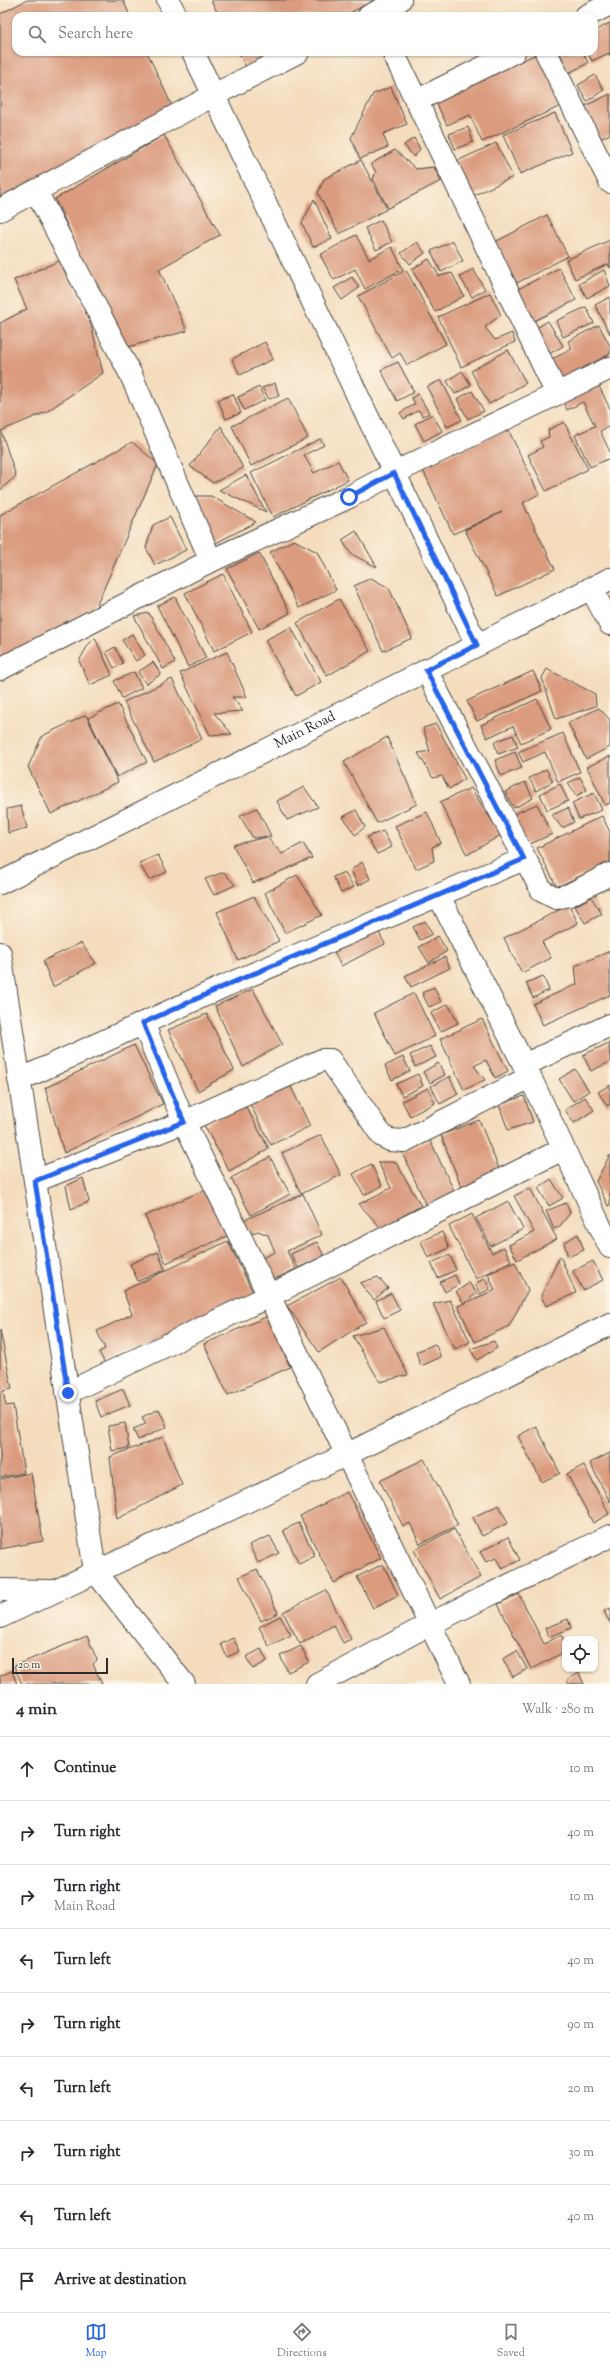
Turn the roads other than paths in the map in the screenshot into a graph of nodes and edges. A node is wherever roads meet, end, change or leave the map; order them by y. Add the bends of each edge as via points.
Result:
1 (168, 0) edge
2 (400, 0) edge
3 (610, 4) edge
4 (174, 12) edge
5 (378, 12) edge
6 (594, 12) edge
7 (195, 56) edge
8 (290, 56) edge
9 (395, 56) edge
10 (506, 56) edge
11 (548, 56) edge
12 (214, 95) junction
13 (416, 101) junction
14 (610, 182) edge
15 (36, 191) junction
16 (0, 210) edge
17 (610, 368) edge
18 (557, 394) junction
19 (394, 473) junction
20 (211, 561) junction
21 (600, 583) edge
22 (610, 624) edge
23 (477, 645) junction
24 (0, 669) edge
25 (426, 670) junction
26 (524, 859) junction
27 (610, 874) edge
28 (0, 882) edge
29 (439, 896) junction
30 (0, 958) edge
31 (143, 1023) junction
32 (610, 1025) edge
33 (527, 1071) junction
34 (20, 1080) junction
35 (184, 1122) junction
36 (563, 1148) junction
37 (35, 1181) junction
38 (610, 1247) edge
39 (271, 1296) junction
40 (610, 1324) edge
41 (68, 1393) junction
42 (348, 1454) junction
43 (610, 1536) edge
44 (95, 1571) junction
45 (0, 1590) edge
46 (54, 1591) junction
47 (0, 1617) edge
48 (430, 1624) junction
49 (184, 1684) edge
50 (317, 1684) edge
51 (459, 1684) edge

1 - 4 street
2 - 5 street
3 - 6 street
7 - 12 street
8 - 12 street
9 - 13 street
10 - 13 street
11 - 14 street
12 - 15 street
12 - 19 street
13 - 18 street
15 - 16 street
15 - 20 street via 131,375
17 - 18 street
18 - 19 street
19 - 20 street via 349,497
19 - 23 street
20 - 24 street
21 - 22 street
21 - 23 street, Main Road
23 - 25 street, Main Road
25 - 26 street
25 - 28 street, Main Road
26 - 27 street via 542,891 556,898 569,895
26 - 29 street
29 - 31 street
29 - 33 street
30 - 34 street
31 - 34 street
31 - 35 street
32 - 33 street
33 - 35 street via 404,1141 390,1140 382,1136 330,1060 322,1060
33 - 36 street
34 - 37 street
35 - 37 street
35 - 39 street
36 - 38 street
36 - 39 street
37 - 41 street
39 - 41 street
39 - 42 street
40 - 42 street
41 - 44 street
42 - 44 street
42 - 48 street
43 - 48 street
44 - 46 street
44 - 49 street
45 - 46 street
46 - 47 street
48 - 50 street
48 - 51 street

